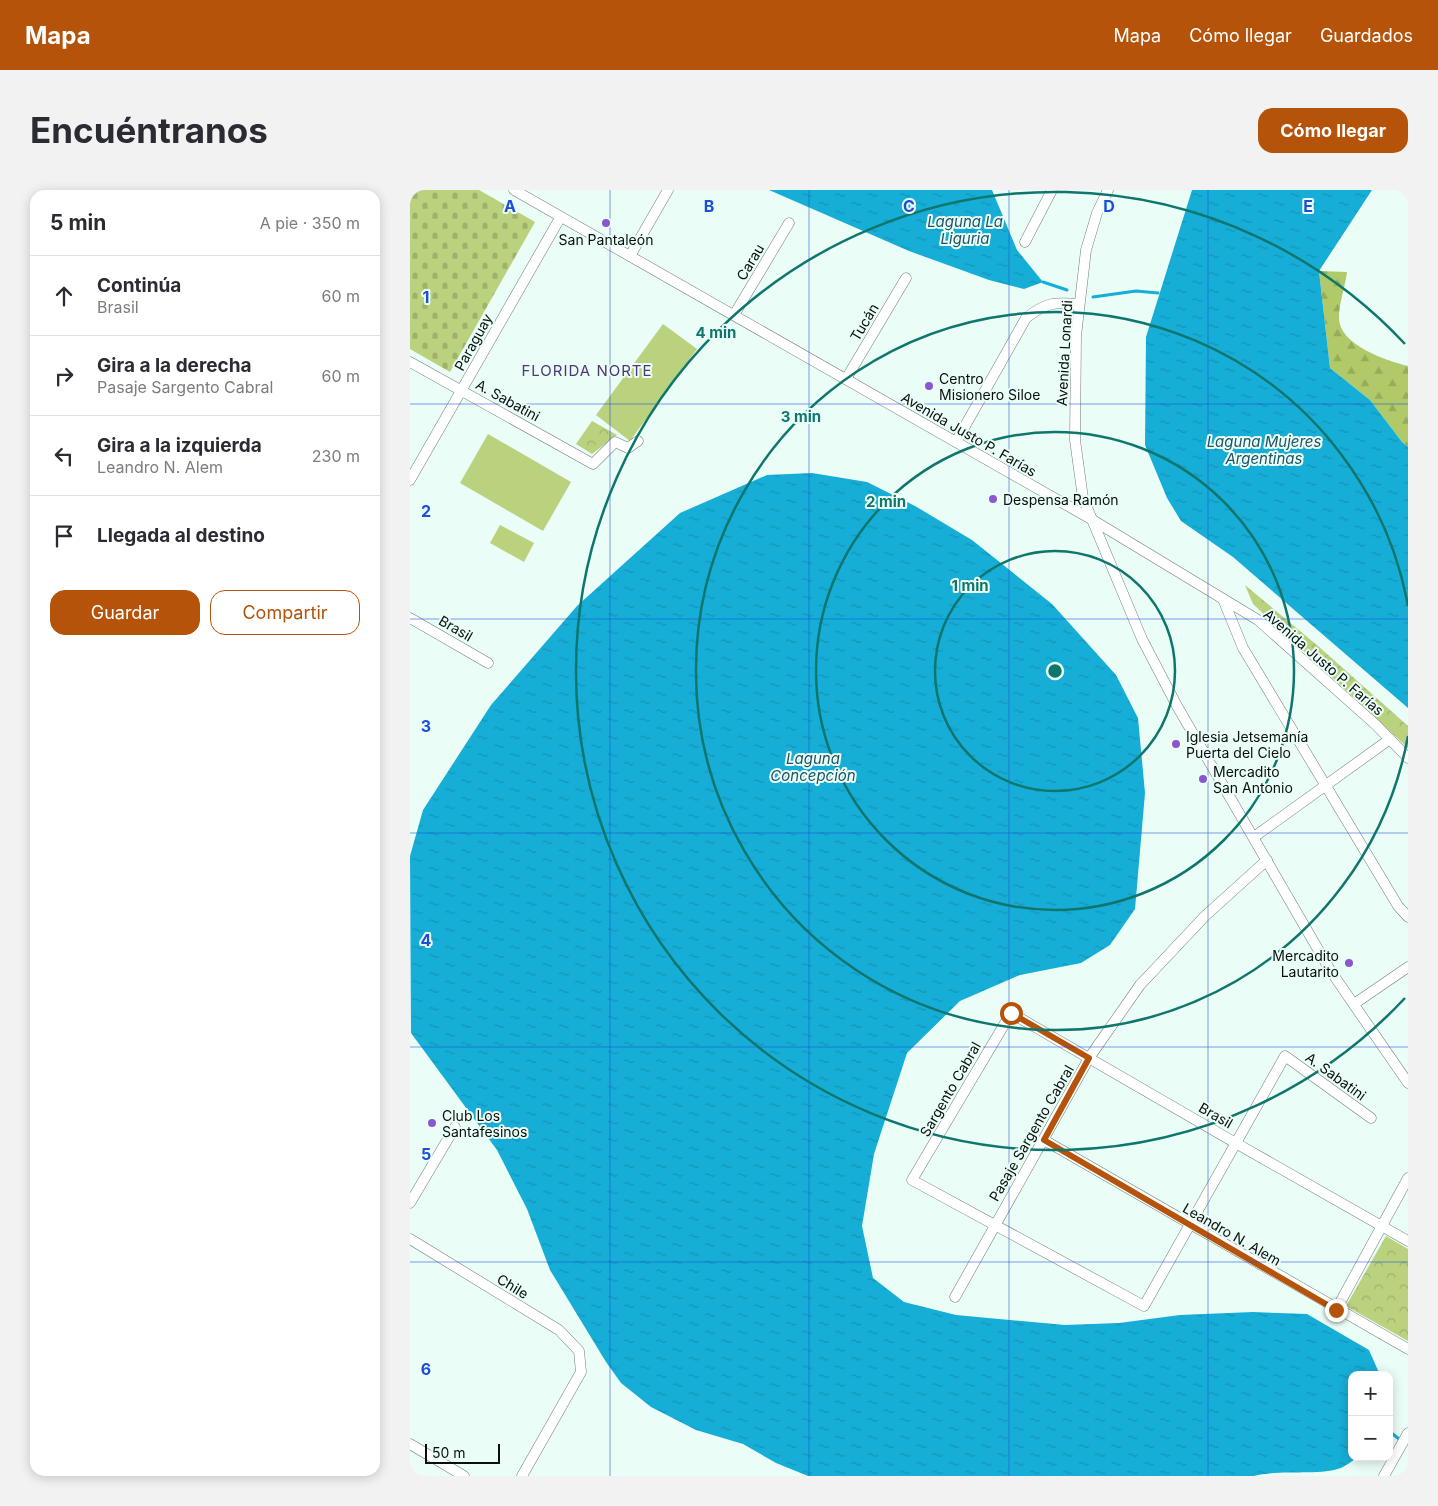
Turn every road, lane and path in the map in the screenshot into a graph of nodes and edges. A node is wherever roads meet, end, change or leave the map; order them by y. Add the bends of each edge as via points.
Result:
1 (514, 190) edge
2 (668, 190) edge
3 (1052, 190) edge
4 (1108, 190) edge
5 (560, 218) junction
6 (789, 223) dead end
7 (1025, 242) dead end
8 (630, 256) junction
9 (906, 278) dead end
10 (1079, 304) junction
11 (734, 315) junction
12 (410, 362) edge
13 (846, 379) junction
14 (462, 390) junction
15 (638, 440) dead end
16 (956, 442) junction
17 (410, 480) edge
18 (1091, 519) junction
19 (1223, 599) junction
20 (410, 618) edge
21 (488, 663) dead end
22 (1390, 739) junction
23 (1408, 758) edge
24 (1325, 784) junction
25 (1254, 836) junction
26 (1267, 860) junction
27 (1408, 918) edge
28 (1408, 967) edge
29 (1354, 1004) junction
30 (1011, 1013) joint
31 (1089, 1058) junction
32 (1408, 1083) edge
33 (1371, 1118) dead end
34 (455, 1127) dead end
35 (1044, 1140) junction
36 (1237, 1142) junction
37 (1408, 1178) edge
38 (410, 1203) edge
39 (995, 1224) junction
40 (1190, 1225) junction
41 (1382, 1226) junction
42 (410, 1239) edge
43 (1408, 1241) edge
44 (955, 1297) dead end
45 (1336, 1310) junction
46 (1408, 1349) edge
47 (1408, 1433) edge
48 (410, 1444) edge
49 (464, 1476) edge
50 (522, 1476) edge
51 (1384, 1476) edge

1 - 5 street, Avenida Justo P. Farías
2 - 8 street
3 - 7 street
4 - 10 street, Avenida Lonardi via 1086,250
5 - 8 street, Avenida Justo P. Farías
5 - 14 street, Paraguay
6 - 11 street, Carau
8 - 11 street, Avenida Justo P. Farías
9 - 13 street, Tucán
10 - 16 street via 1054,302 1026,318
10 - 18 street, Avenida Lonardi via 1074,383 1075,440 1083,498
11 - 13 street, Avenida Justo P. Farías
12 - 14 street, A. Sabatini
13 - 16 street, Avenida Justo P. Farías
14 - 15 street, A. Sabatini via 593,464 616,442 628,448
14 - 17 street, Paraguay
16 - 18 street, Avenida Justo P. Farías
18 - 19 street, Avenida Justo P. Farías
18 - 25 street, Avenida Lonardi via 1142,638 1177,706
19 - 22 street, Avenida Justo P. Farías via 1258,620
19 - 24 street via 1243,648
20 - 21 street, Brasil
22 - 23 street, Avenida Justo P. Farías
22 - 24 street
24 - 25 street
24 - 27 street
25 - 26 street, Avenida Lonardi
26 - 29 street, Avenida Lonardi via 1330,970
26 - 31 street, Pasaje Sargento Cabral via 1205,916 1140,985
28 - 29 street
29 - 32 street, Avenida Lonardi
30 - 31 street, Brasil
30 - 39 street, Sargento Cabral via 912,1180
31 - 35 street, Pasaje Sargento Cabral
31 - 36 street, Brasil
33 - 36 street, A. Sabatini via 1285,1056
34 - 38 street
35 - 39 street, Pasaje Sargento Cabral
35 - 40 street, Leandro N. Alem
36 - 40 street
36 - 41 street, Brasil
37 - 41 street
39 - 40 street via 1144,1306
39 - 44 street, Pasaje Sargento Cabral
40 - 45 street, Leandro N. Alem
41 - 43 street, Brasil
41 - 45 street
42 - 50 street, Chile via 559,1330 578,1351 581,1372
45 - 46 street, Leandro N. Alem
47 - 51 street
48 - 49 street

